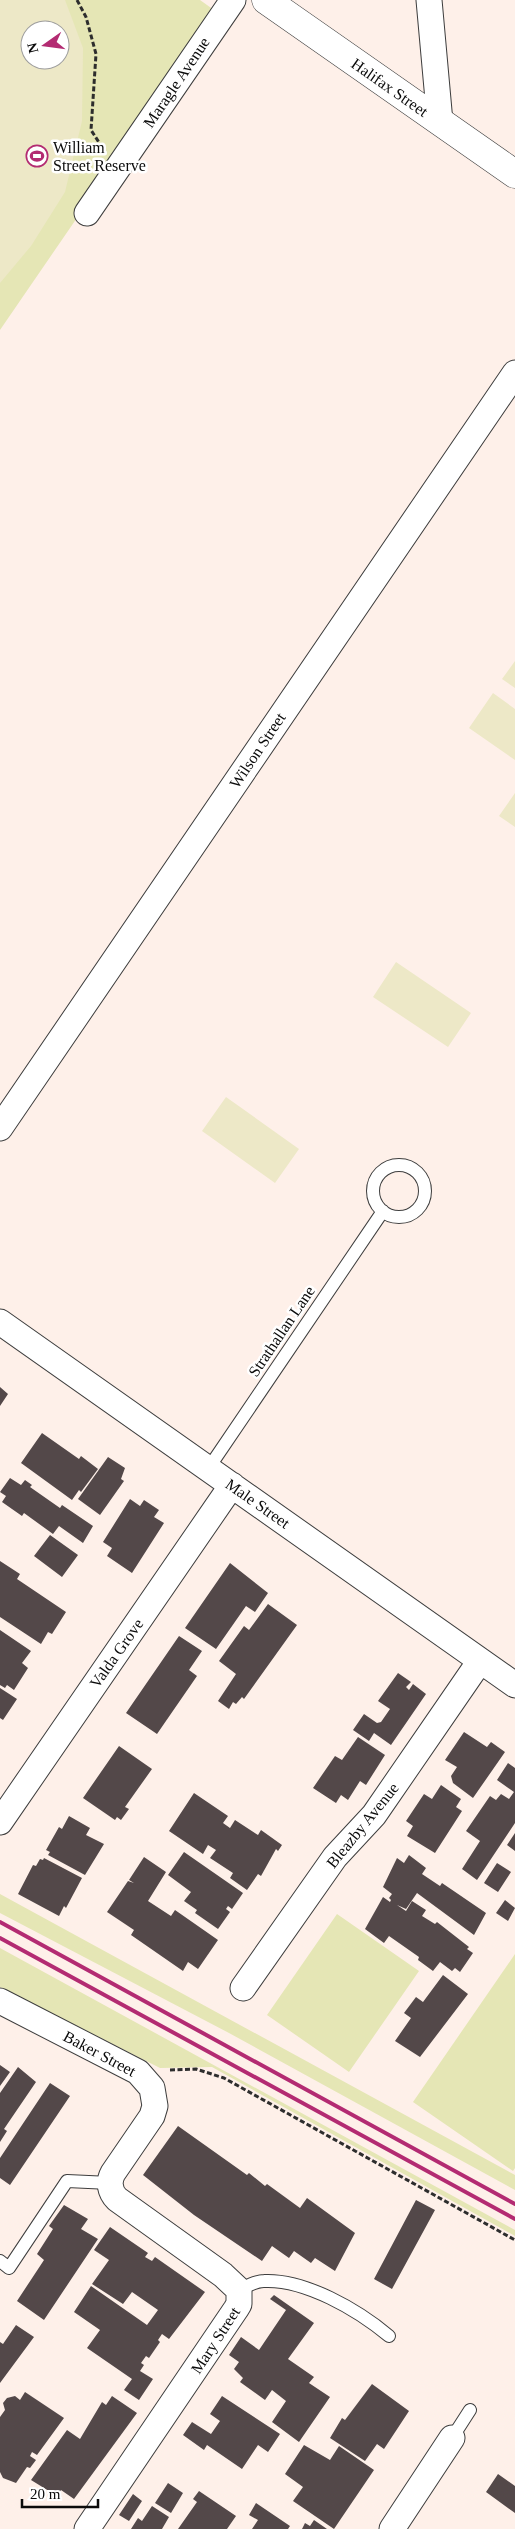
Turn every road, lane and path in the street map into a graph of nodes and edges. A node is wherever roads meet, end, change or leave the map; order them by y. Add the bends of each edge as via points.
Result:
1 (77, 0) edge
2 (233, 0) edge
3 (266, 0) edge
4 (429, 0) edge
5 (440, 122) junction
6 (105, 150) dead end
7 (515, 174) edge
8 (87, 213) dead end
9 (515, 372) edge
10 (0, 1128) edge
11 (382, 1211) junction
12 (0, 1322) edge
13 (208, 1469) junction
14 (232, 1485) junction
15 (480, 1661) junction
16 (513, 1678) edge
17 (0, 1822) edge
18 (243, 1988) dead end
19 (0, 2001) edge
20 (147, 2079) junction
21 (110, 2183) junction
22 (515, 2240) edge
23 (0, 2261) edge
24 (239, 2290) junction
25 (389, 2336) dead end
26 (470, 2410) dead end
27 (452, 2438) joint
28 (87, 2529) edge
29 (392, 2529) edge

1 - 6 path via 86,17 96,54 91,130
2 - 8 street, Maragle Avenue
3 - 5 street, Halifax Street
4 - 5 street
5 - 7 street, Halifax Street
9 - 10 street, Wilson Street
11 - 11 lane via 398,1217 414,1213 420,1207 424,1183 415,1170 398,1165 382,1171 373,1187 376,1204
11 - 13 lane, Strathallan Lane
12 - 13 street, Male Street
13 - 14 street, Male Street
14 - 15 street, Male Street
14 - 17 street, Valda Grove
15 - 16 street, Male Street
15 - 18 street, Bleazby Avenue via 374,1815 335,1857
19 - 20 street, Baker Street via 121,2062
20 - 21 street, Baker Street via 155,2097 152,2116 113,2173
20 - 22 path via 169,2070 183,2069 196,2069 224,2078
21 - 23 lane via 67,2181 9,2268
21 - 24 street, Mary Street via 117,2199
24 - 25 lane via 263,2281 294,2285 341,2304 373,2322
24 - 28 street, Mary Street via 236,2309
26 - 27 lane
27 - 29 street

